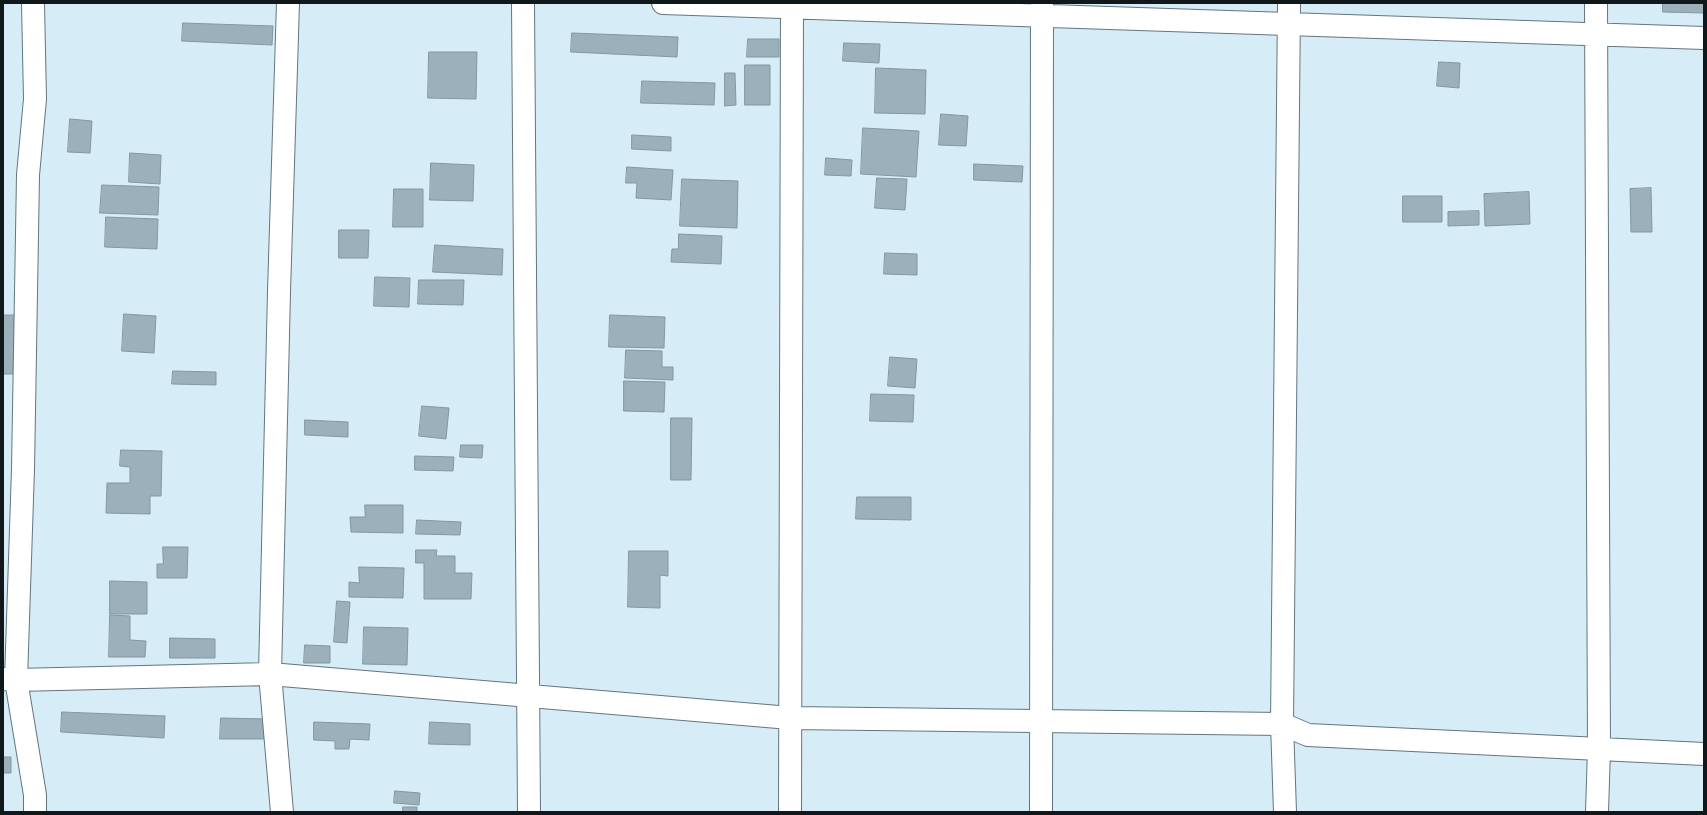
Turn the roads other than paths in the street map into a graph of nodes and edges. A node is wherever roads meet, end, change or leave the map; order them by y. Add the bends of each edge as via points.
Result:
1 (33, 3) edge
2 (288, 3) edge
3 (523, 3) edge
4 (663, 3) edge
5 (1596, 3) edge
6 (792, 5) edge
7 (1042, 9) edge
8 (1289, 13) edge
9 (1596, 34) junction
10 (1704, 38) edge
11 (270, 674) junction
12 (10, 679) edge
13 (529, 696) junction
14 (790, 718) junction
15 (1042, 720) junction
16 (1282, 724) junction
17 (1599, 749) junction
18 (1704, 754) edge
19 (35, 812) edge
20 (282, 812) edge
21 (530, 812) edge
22 (790, 812) edge
23 (1041, 812) edge
24 (1285, 812) edge
25 (1596, 812) edge

1 - 12 street via 35,99 28,175 23,461
2 - 11 street
3 - 13 street
4 - 6 street
5 - 9 street
6 - 7 street
6 - 14 street
7 - 8 street
7 - 15 street
8 - 9 street
8 - 16 street
9 - 10 street
9 - 17 street
11 - 12 street
11 - 13 street
11 - 20 street
12 - 19 street via 35,795
13 - 14 street
13 - 21 street
14 - 15 street
14 - 22 street
15 - 16 street
15 - 23 street
16 - 17 street via 1308,735
16 - 24 street
17 - 18 street
17 - 25 street

